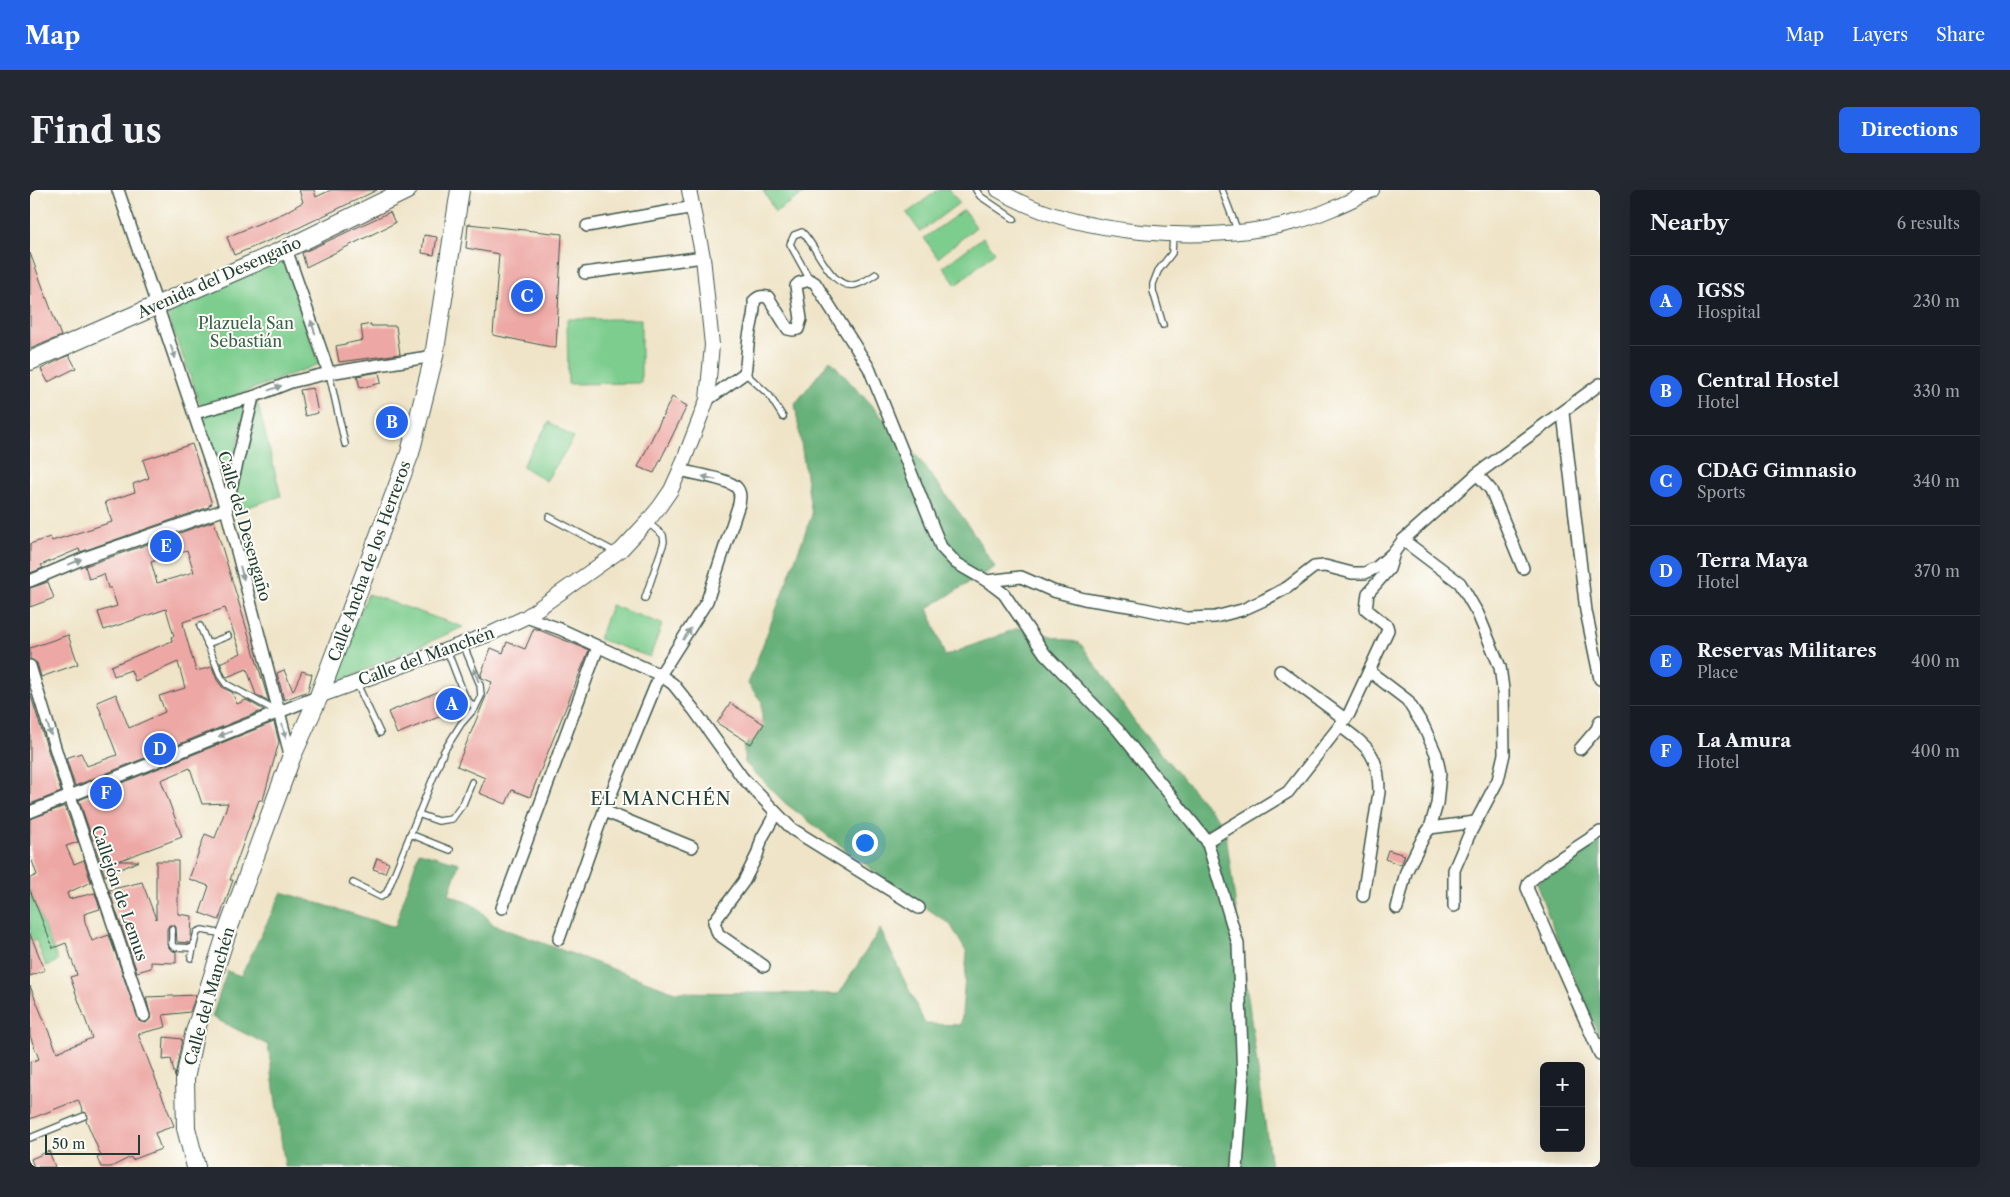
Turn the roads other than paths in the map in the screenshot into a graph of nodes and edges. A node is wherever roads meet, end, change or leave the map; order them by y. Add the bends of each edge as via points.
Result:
1 (118, 190) edge
2 (407, 190) edge
3 (460, 190) edge
4 (690, 190) edge
5 (976, 190) edge
6 (998, 190) edge
7 (1222, 190) edge
8 (1372, 190) edge
9 (694, 208) junction
10 (1014, 219) dead end
11 (587, 226) dead end
12 (1238, 232) junction
13 (1173, 234) junction
14 (286, 249) junction
15 (703, 257) junction
16 (585, 273) dead end
17 (876, 274) dead end
18 (810, 280) junction
19 (157, 306) junction
20 (1164, 325) dead end
21 (434, 356) junction
22 (30, 361) edge
23 (329, 373) junction
24 (745, 373) junction
25 (1600, 384) edge
26 (252, 396) junction
27 (707, 400) junction
28 (1563, 412) junction
29 (195, 413) junction
30 (783, 417) dead end
31 (345, 444) dead end
32 (680, 470) junction
33 (1477, 474) junction
34 (226, 509) junction
35 (549, 517) dead end
36 (647, 522) junction
37 (1403, 540) junction
38 (1395, 551) junction
39 (617, 553) junction
40 (1523, 568) dead end
41 (30, 581) edge
42 (987, 581) junction
43 (645, 598) dead end
44 (526, 617) junction
45 (200, 626) dead end
46 (228, 636) dead end
47 (463, 643) junction
48 (208, 644) junction
49 (598, 647) junction
50 (446, 649) junction
51 (30, 666) edge
52 (1280, 671) dead end
53 (1369, 672) junction
54 (660, 675) junction
55 (1600, 679) edge
56 (356, 682) junction
57 (319, 696) junction
58 (475, 708) junction
59 (279, 712) junction
60 (1600, 721) edge
61 (1342, 723) junction
62 (380, 734) dead end
63 (1580, 749) dead end
64 (291, 758) junction
65 (472, 782) dead end
66 (70, 796) junction
67 (604, 811) junction
68 (30, 812) edge
69 (776, 813) junction
70 (418, 814) junction
71 (1475, 822) junction
72 (1430, 828) junction
73 (1600, 832) edge
74 (410, 834) junction
75 (1207, 841) junction
76 (692, 847) dead end
77 (450, 850) dead end
78 (353, 883) dead end
79 (1363, 896) dead end
80 (1454, 906) dead end
81 (502, 908) dead end
82 (918, 908) dead end
83 (1397, 908) dead end
84 (172, 929) dead end
85 (226, 935) junction
86 (559, 939) dead end
87 (193, 948) junction
88 (191, 958) dead end
89 (764, 966) dead end
90 (144, 1016) dead end
91 (1600, 1054) edge
92 (84, 1116) dead end
93 (30, 1138) edge
94 (196, 1167) edge
95 (1238, 1167) edge

1 - 19 street, Calle del Desengaño
2 - 14 main road, Avenida del Desengaño
3 - 21 main road, Calle Ancha de los Herreros
4 - 9 street, Calle del Manchén
5 - 10 lane
6 - 13 street via 1060,217 1104,228
7 - 12 lane
8 - 12 street via 1310,218
9 - 11 street
9 - 15 street, Calle del Manchén
12 - 13 street
13 - 20 lane via 1172,253 1158,271 1153,284
14 - 19 main road, Avenida del Desengaño
23 -> 14 street
15 - 16 street
15 - 27 street, Calle del Manchén via 712,345
17 - 18 lane via 857,285 841,282 833,276 802,232 794,234 790,244
18 - 24 street via 796,286 802,319 798,329 788,329 768,298 762,296 754,301
18 - 42 street via 869,368 941,547 956,563
19 - 22 main road, Avenida del Desengaño
19 -> 29 street, Calle del Desengaño
21 - 23 street
21 - 57 main road, Calle Ancha de los Herreros via 410,453
26 -> 23 street
23 - 31 lane
24 - 27 street
24 - 30 lane via 769,395
25 - 28 street
26 - 29 street
26 - 34 street
27 - 32 street, Calle del Manchén
28 - 33 street
28 - 55 street via 1579,562
29 - 34 street, Calle del Desengaño
32 - 36 street, Calle del Manchén via 671,490
54 -> 32 street via 707,601 740,496 737,488 728,483
33 - 37 street
33 - 40 street via 1491,490
41 -> 34 street via 88,557
34 -> 59 street, Calle del Desengaño
35 - 39 lane
36 - 39 street, Calle del Manchén
36 - 43 lane via 663,536 664,542
37 - 38 street
37 - 71 street via 1460,583 1478,614 1500,667 1504,754 1498,780
38 - 42 street via 1365,573 1352,574 1325,566 1314,567 1264,600 1242,610 1215,616 1187,618 1084,599 1053,591 1021,577
38 - 53 street via 1389,569 1368,593 1366,601 1366,609 1388,630
39 - 44 street, Calle del Manchén
42 - 75 street via 1004,594 1045,654 1118,730
44 - 47 street, Calle del Manchén
44 - 49 street
45 - 48 lane
46 - 48 lane
47 - 50 street, Calle del Manchén
58 -> 47 lane via 481,696 480,685
48 - 59 lane via 226,684
49 - 54 street
49 - 81 street
50 - 56 street, Calle del Manchén
50 - 58 lane via 465,697
51 -> 66 street, Callejón de Lemus
52 - 61 street
53 - 61 street
53 - 72 street via 1407,700 1436,754 1440,773 1437,804
54 - 67 street
54 - 69 street via 673,684 742,777
56 - 57 street, Calle del Manchén
56 - 62 lane
57 - 59 street
57 - 64 main road, Calle del Manchén
58 - 70 lane via 444,751
59 -> 64 street, Calle del Desengaño
59 -> 66 street
60 - 63 street
61 - 75 street via 1288,792
61 - 79 street via 1368,748 1379,775
64 - 85 main road, Calle del Manchén
65 - 70 lane via 463,804 452,819 438,820
66 - 68 street
66 - 90 street, Callejón de Lemus
67 - 76 street
67 - 86 street
69 - 82 street via 792,829
69 - 89 street via 744,881 714,922 718,934
70 - 74 lane
71 - 72 street
71 - 80 street via 1454,870
72 - 83 street via 1406,872
73 - 91 street via 1548,866 1529,882 1527,888
74 - 77 lane
74 - 78 lane via 387,892 381,897
75 - 95 street via 1238,944 1243,1080
84 - 87 lane via 172,945
85 - 87 lane via 202,930 197,932
85 - 94 main road, Calle del Manchén via 194,1035 185,1078 186,1128
87 - 88 lane
92 - 93 lane

